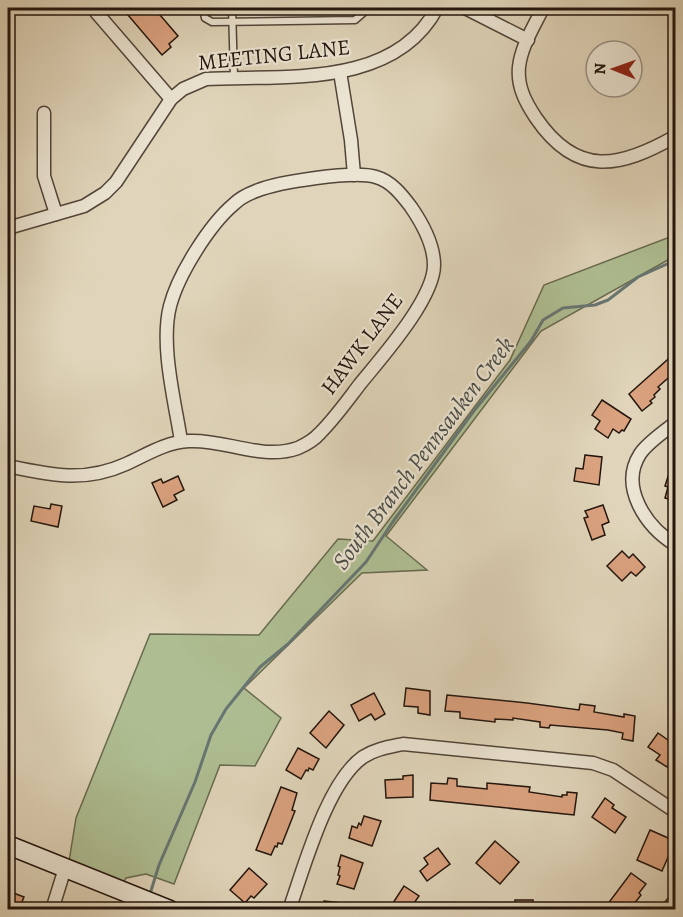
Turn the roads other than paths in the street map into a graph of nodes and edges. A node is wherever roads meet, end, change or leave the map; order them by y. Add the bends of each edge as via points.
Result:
1 (203, 8) edge
2 (232, 8) edge
3 (364, 8) edge
4 (437, 8) edge
5 (465, 8) edge
6 (543, 8) edge
7 (96, 12) dead end
8 (233, 21) junction
9 (528, 40) junction
10 (340, 72) junction
11 (234, 77) junction
12 (171, 99) junction
13 (44, 113) dead end
14 (675, 136) edge
15 (354, 175) junction
16 (56, 214) junction
17 (8, 228) edge
18 (675, 422) edge
19 (182, 441) junction
20 (8, 466) edge
21 (675, 544) edge
22 (675, 812) edge
23 (8, 845) edge
24 (65, 868) junction
25 (675, 903) edge
26 (52, 909) edge
27 (170, 909) edge
28 (289, 909) edge
29 (671, 909) edge

1 - 8 lane via 208,20
2 - 8 lane
3 - 8 lane via 355,20
4 - 10 street, MEETING LANE via 428,25 400,49 366,66
5 - 9 street
6 - 9 street
7 - 12 street
8 - 11 lane
9 - 14 street via 519,68 522,92 543,128 575,157 605,162 636,154
10 - 11 street, MEETING LANE
10 - 15 street
11 - 12 street, MEETING LANE via 194,82
12 - 16 street, MEETING LANE via 116,182 84,206
13 - 16 street via 44,176
15 - 19 street, HAWK LANE via 268,187 244,197 216,223 185,269 170,307 167,335
15 - 19 street, HAWK LANE via 385,181 404,198 430,242 432,279 420,304 373,369 309,443 270,452
16 - 17 street, MEETING LANE
18 - 21 street via 642,451 634,464 632,482 648,522
19 - 20 street, HAWK LANE via 112,470 82,477
22 - 28 street via 613,770 593,763 402,744 378,749 362,758 344,777 327,805
23 - 24 street
24 - 26 street
24 - 27 street
25 - 29 street

